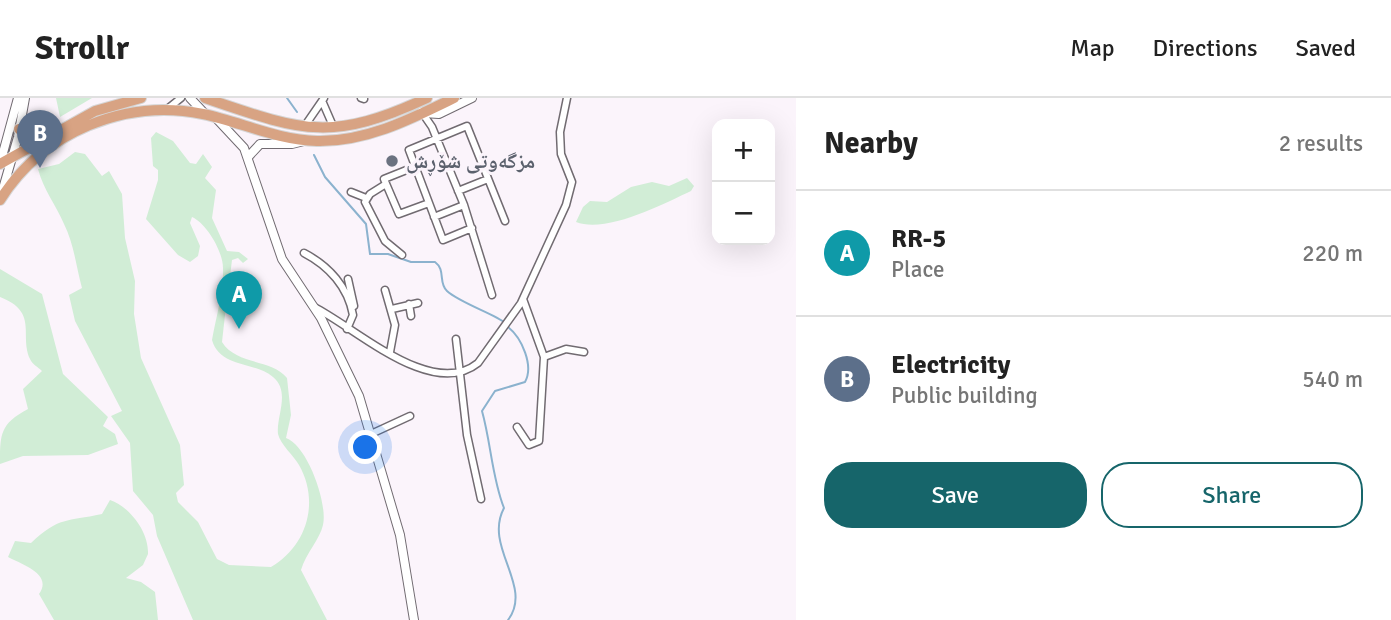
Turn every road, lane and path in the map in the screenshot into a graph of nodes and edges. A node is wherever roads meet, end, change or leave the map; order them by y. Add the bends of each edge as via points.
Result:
1 (18, 98) edge
2 (25, 98) edge
3 (141, 98) edge
4 (181, 98) edge
5 (190, 98) edge
6 (205, 98) edge
7 (220, 98) edge
8 (427, 98) edge
9 (454, 98) edge
10 (472, 98) edge
11 (567, 98) edge
12 (121, 100) edge
13 (324, 100) edge
14 (416, 103) junction
15 (232, 107) junction
16 (166, 110) junction
17 (423, 113) junction
18 (211, 116) junction
19 (303, 128) junction
20 (0, 129) edge
21 (15, 129) junction
22 (335, 129) junction
23 (42, 138) junction
24 (436, 138) junction
25 (306, 140) junction
26 (248, 157) junction
27 (4, 163) edge
28 (414, 167) junction
29 (23, 168) junction
30 (488, 179) junction
31 (386, 184) junction
32 (458, 191) junction
33 (351, 192) dead end
34 (366, 198) junction
35 (0, 199) edge
36 (429, 203) junction
37 (464, 205) junction
38 (434, 217) junction
39 (505, 221) dead end
40 (472, 228) junction
41 (304, 253) dead end
42 (402, 255) dead end
43 (348, 279) dead end
44 (385, 290) dead end
45 (492, 295) dead end
46 (523, 299) junction
47 (418, 303) dead end
48 (409, 304) junction
49 (313, 306) junction
50 (392, 309) junction
51 (352, 311) junction
52 (411, 316) dead end
53 (348, 329) junction
54 (456, 338) dead end
55 (390, 352) junction
56 (584, 352) dead end
57 (544, 356) junction
58 (460, 372) junction
59 (410, 416) dead end
60 (517, 427) dead end
61 (371, 434) junction
62 (481, 499) dead end
63 (414, 620) edge

1 - 21 street
2 - 21 street
3 - 12 highway
4 - 16 street
5 - 18 street
6 - 15 highway
7 - 15 highway
8 - 14 highway
9 - 17 highway
10 - 17 street via 439,114
11 - 46 street via 560,143 571,174 571,191
12 - 23 highway
13 - 19 street
13 - 22 street via 327,118
14 - 17 street
14 - 22 highway via 387,117
15 - 19 highway
16 - 18 highway
16 - 29 highway via 123,113 98,121
17 - 24 street
17 - 25 highway via 378,131
18 - 25 highway
18 - 26 street via 237,139
19 - 22 highway
20 - 21 street
21 - 23 highway
21 - 27 street
23 - 27 highway
24 - 28 street via 409,150
24 - 30 street via 467,126
24 - 32 street
25 - 26 street via 260,144
26 - 49 street via 282,259
27 - 29 highway
27 - 35 street
28 - 31 street via 384,179
28 - 36 street
29 - 35 highway
30 - 32 street
30 - 39 street
31 - 34 street
31 - 36 street via 399,214
32 - 37 street
33 - 34 street
34 - 42 street via 386,241
36 - 38 street
37 - 38 street
37 - 40 street
38 - 40 street via 443,240
40 - 45 street
41 - 51 street via 330,268
43 - 51 street
44 - 50 street
46 - 57 street
46 - 58 street via 478,363
47 - 48 street
48 - 50 street
48 - 52 street
49 - 53 street
49 - 61 street via 349,375
50 - 55 street via 396,332
51 - 53 street
53 - 55 street
54 - 58 street
55 - 58 street via 426,372
56 - 57 street via 565,349
57 - 60 street via 539,441 529,445
58 - 62 street
59 - 61 street
61 - 63 street via 400,535

